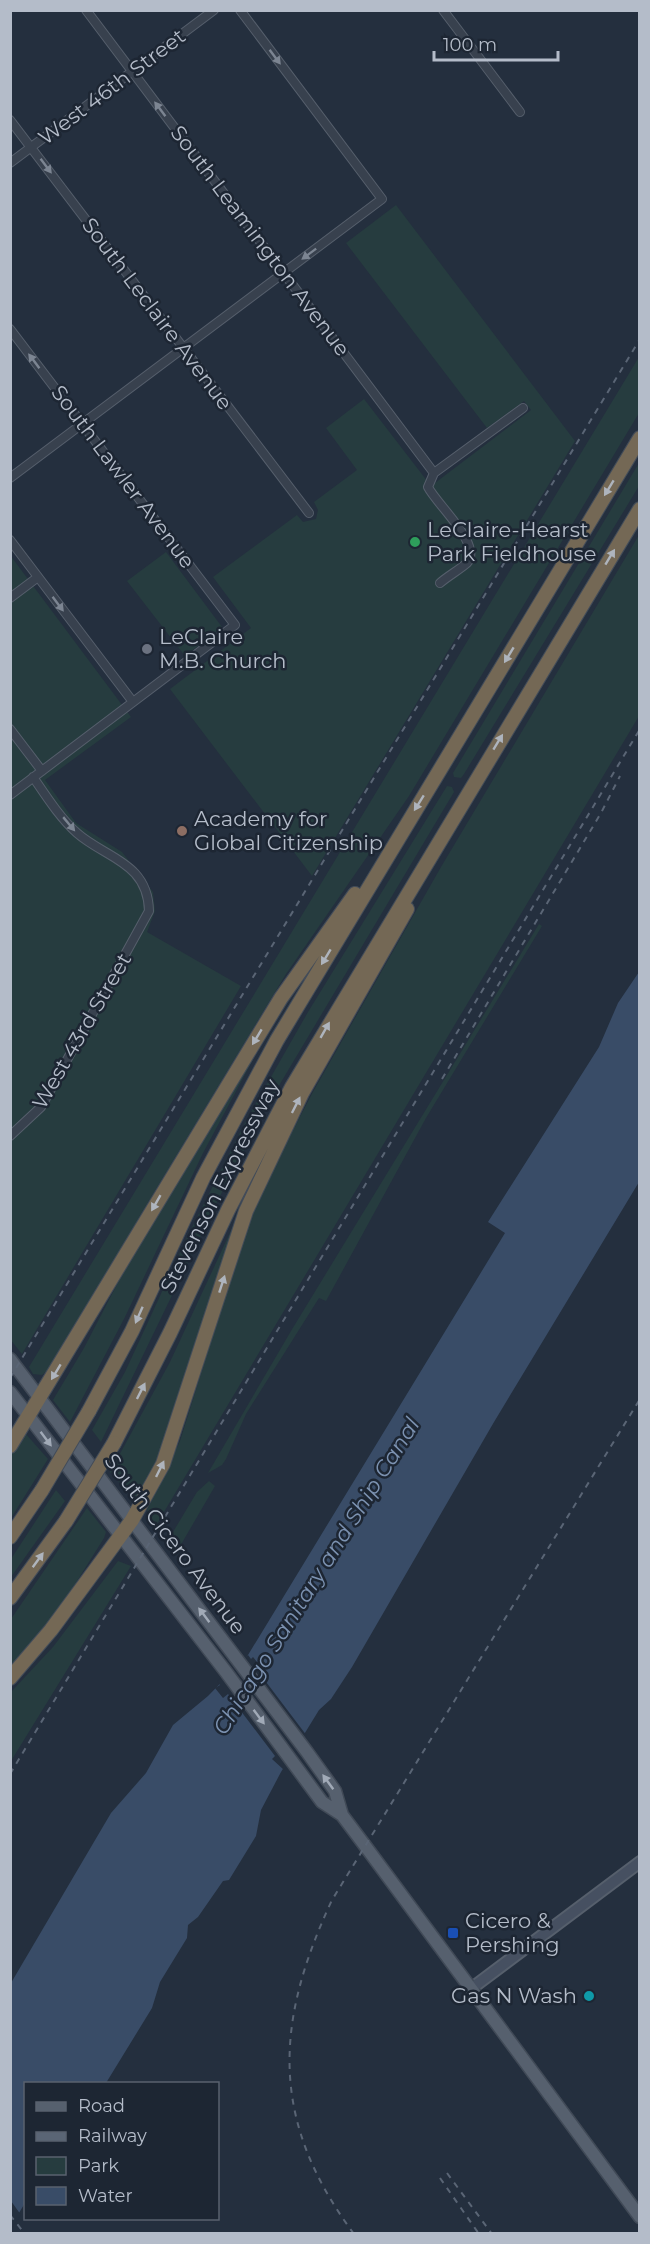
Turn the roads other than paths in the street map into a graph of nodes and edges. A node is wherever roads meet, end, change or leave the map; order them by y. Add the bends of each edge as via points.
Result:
1 (86, 10) edge
2 (213, 10) edge
3 (240, 10) edge
4 (443, 10) edge
5 (132, 72) junction
6 (519, 112) dead end
7 (10, 120) edge
8 (32, 147) junction
9 (10, 163) edge
10 (284, 273) junction
11 (10, 330) edge
12 (183, 349) junction
13 (523, 408) dead end
14 (82, 424) junction
15 (639, 438) edge
16 (434, 472) junction
17 (10, 478) edge
18 (639, 509) edge
19 (307, 510) dead end
20 (10, 540) edge
21 (38, 577) junction
22 (440, 583) dead end
23 (10, 598) edge
24 (133, 702) junction
25 (10, 729) edge
26 (42, 771) junction
27 (33, 777) junction
28 (10, 795) edge
29 (399, 834) junction
30 (436, 844) junction
31 (10, 1136) edge
32 (10, 1359) edge
33 (10, 1392) edge
34 (40, 1398) junction
35 (29, 1417) junction
36 (10, 1446) edge
37 (132, 1520) junction
38 (120, 1536) junction
39 (10, 1537) edge
40 (10, 1598) edge
41 (10, 1678) edge
42 (342, 1815) junction
43 (639, 1862) edge
44 (472, 1988) junction
45 (639, 2217) edge

1 - 5 street, South Leamington Avenue
2 - 5 street, West 46th Street
3 -> 10 street via 382,199
4 - 6 street
5 - 8 street, West 46th Street
10 -> 5 street, South Leamington Avenue
7 - 8 street, South Leclaire Avenue
8 - 9 street, West 46th Street
8 -> 12 street, South Leclaire Avenue
10 - 12 street
10 - 16 street, South Leamington Avenue
14 -> 11 street, South Lawler Avenue
12 - 14 street
12 - 19 street, South Leclaire Avenue
13 - 16 street
14 - 17 street
14 - 24 street, South Lawler Avenue via 235,625
15 -> 29 highway
16 - 22 street via 428,487 472,549 468,561
30 -> 18 highway, Stevenson Expressway
20 - 21 street
21 - 23 street
21 -> 24 street
24 - 26 street
25 - 26 street
26 - 27 street
27 - 28 street
27 -> 31 street, West 43rd Street via 71,827 122,860 136,876 148,902 146,919 41,1107
29 -> 34 highway via 280,998
29 -> 39 highway, Stevenson Expressway, bridge via 245,1098 197,1189 113,1369
37 -> 30 highway via 175,1433 246,1211 260,1179 302,1093 406,912
40 -> 30 highway, Stevenson Expressway, bridge via 66,1521 114,1443 255,1154
32 - 34 main road, South Cicero Avenue
33 - 35 main road, South Cicero Avenue
34 - 35 highway
34 - 37 main road, South Cicero Avenue
35 - 36 highway
35 -> 38 main road, South Cicero Avenue
37 - 38 highway
42 -> 37 main road, South Cicero Avenue via 335,1791
38 - 41 highway via 51,1630
38 -> 42 main road, South Cicero Avenue via 322,1802
42 - 44 main road, South Cicero Avenue
43 - 44 main road
44 - 45 main road, South Cicero Avenue

